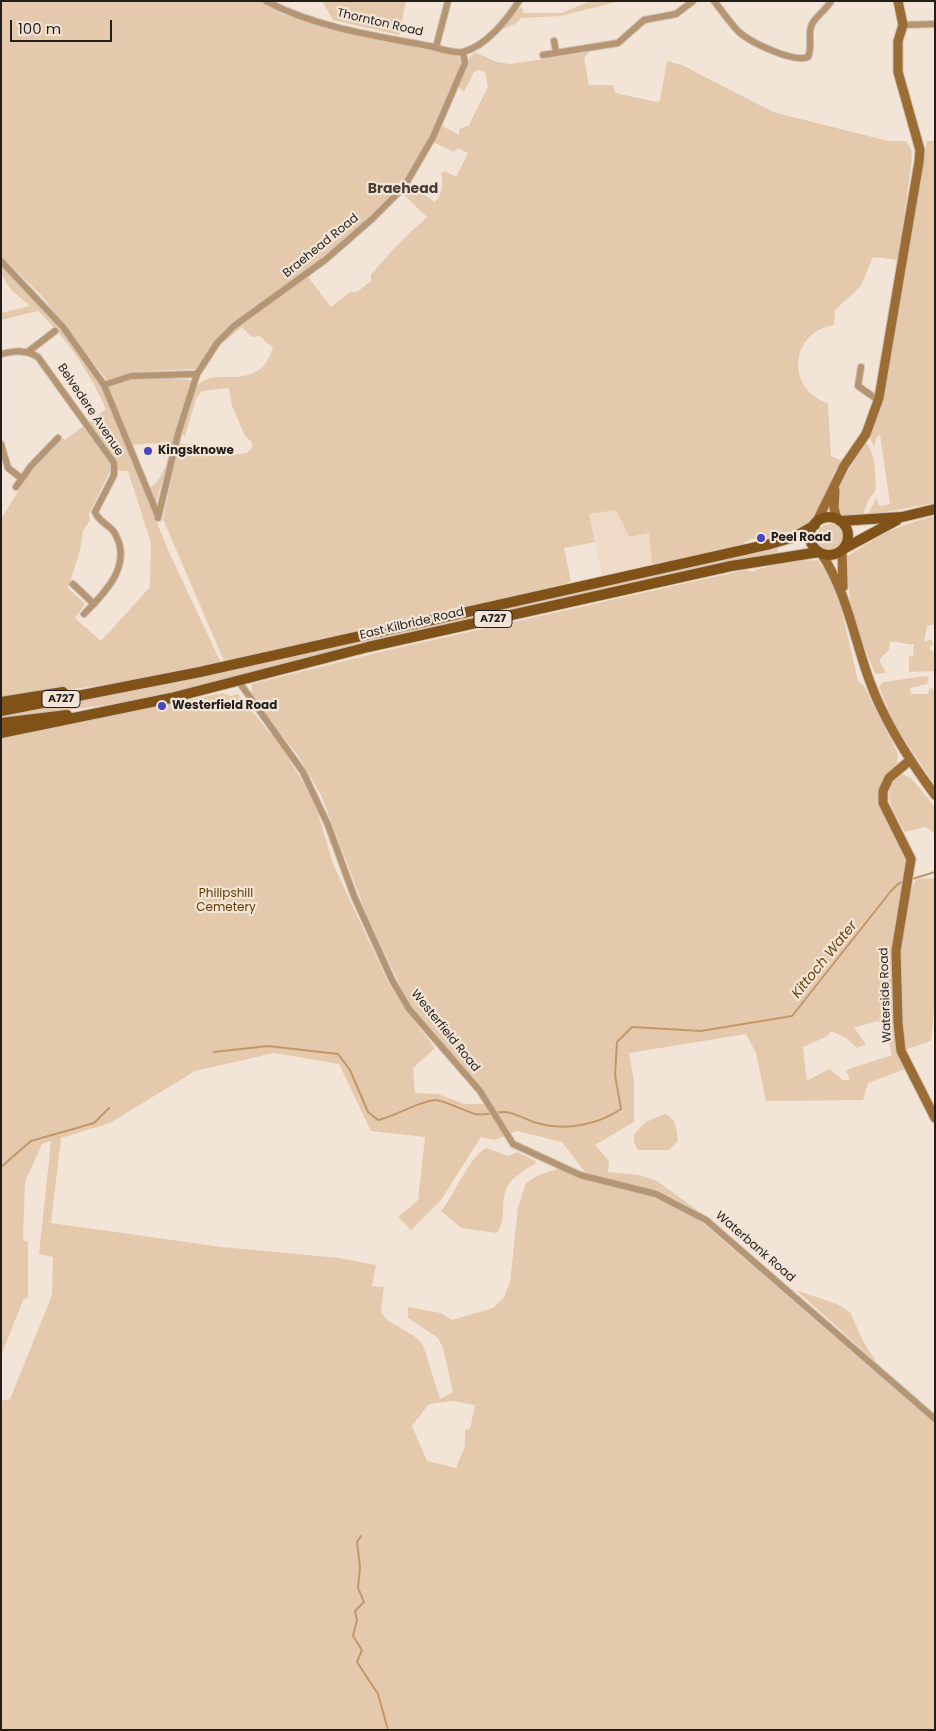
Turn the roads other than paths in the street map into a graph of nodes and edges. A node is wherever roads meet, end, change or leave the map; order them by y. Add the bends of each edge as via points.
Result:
1 (266, 1) edge
2 (448, 1) edge
3 (519, 1) edge
4 (693, 1) edge
5 (714, 1) edge
6 (831, 1) edge
7 (898, 1) edge
8 (935, 24) edge
9 (903, 25) junction
10 (554, 41) dead end
11 (436, 47) junction
12 (463, 52) junction
13 (556, 52) junction
14 (543, 55) dead end
15 (1, 261) edge
16 (55, 331) dead end
17 (29, 351) junction
18 (1, 354) edge
19 (861, 367) dead end
20 (197, 374) junction
21 (104, 385) junction
22 (878, 400) junction
23 (58, 438) dead end
24 (1, 444) edge
25 (21, 478) junction
26 (836, 485) junction
27 (16, 487) dead end
28 (935, 509) edge
29 (902, 517) junction
30 (838, 520) junction
31 (816, 524) junction
32 (843, 549) junction
33 (820, 553) junction
34 (73, 584) dead end
35 (844, 598) junction
36 (94, 604) junction
37 (84, 614) dead end
38 (239, 679) junction
39 (121, 686) junction
40 (1, 702) edge
41 (1, 711) edge
42 (100, 711) junction
43 (1, 722) edge
44 (1, 733) edge
45 (909, 761) junction
46 (935, 795) edge
47 (935, 1118) edge
48 (504, 1132) joint
49 (935, 1419) edge

1 - 11 street, Thornton Road via 308,18
2 - 11 street
3 - 12 street via 487,38
4 - 13 street via 676,14 644,20 618,43
5 - 6 street via 742,34 796,59 808,57 812,24
7 - 9 street
8 - 9 street
9 - 22 street via 898,41 898,72 920,150
10 - 13 street
11 - 12 street, Thornton Road
12 - 20 street, Braehead Road via 465,63 433,137 404,186 325,260 225,334
13 - 14 street
15 - 21 street via 63,328
16 - 17 street
17 - 18 street
17 - 36 street, Belvedere Avenue via 46,365 114,463 114,475 95,512 114,532 120,561 115,578
19 - 22 street via 858,386
20 - 21 street via 131,376
20 - 21 street, Braehead Road via 158,518
22 - 26 street via 866,434 844,466
23 - 25 street
24 - 25 street via 8,468
25 - 27 street
26 - 30 street via 834,508
26 - 31 street
28 - 29 main road
29 - 30 main road
29 - 32 main road
30 - 31 main road via 826,518
30 - 32 main road via 848,533
31 - 33 main road via 811,538
31 - 39 main road, East Kilbride Road / A727 via 794,537 770,544 193,673
32 - 33 main road via 830,555
32 - 35 street
33 - 35 street via 832,570
33 - 38 main road, East Kilbride Road / A727 via 731,566
34 - 36 street
35 - 45 street via 870,684
36 - 37 street, Belvedere Avenue
38 - 42 main road, East Kilbride Road / A727 via 171,698
38 - 48 street, Westerfield Road via 291,752 310,786 392,980 409,1009 480,1091
39 - 40 main road, East Kilbride Road
39 - 41 main road, East Kilbride Road / A727
42 - 43 main road, East Kilbride Road / A727
42 - 44 main road, East Kilbride Road
45 - 46 street
45 - 47 street, Waterside Road via 889,778 883,791 883,803 909,854 910,870 896,951 901,1051
48 - 49 street, Waterbank Road via 513,1144 580,1175 656,1194 706,1220

